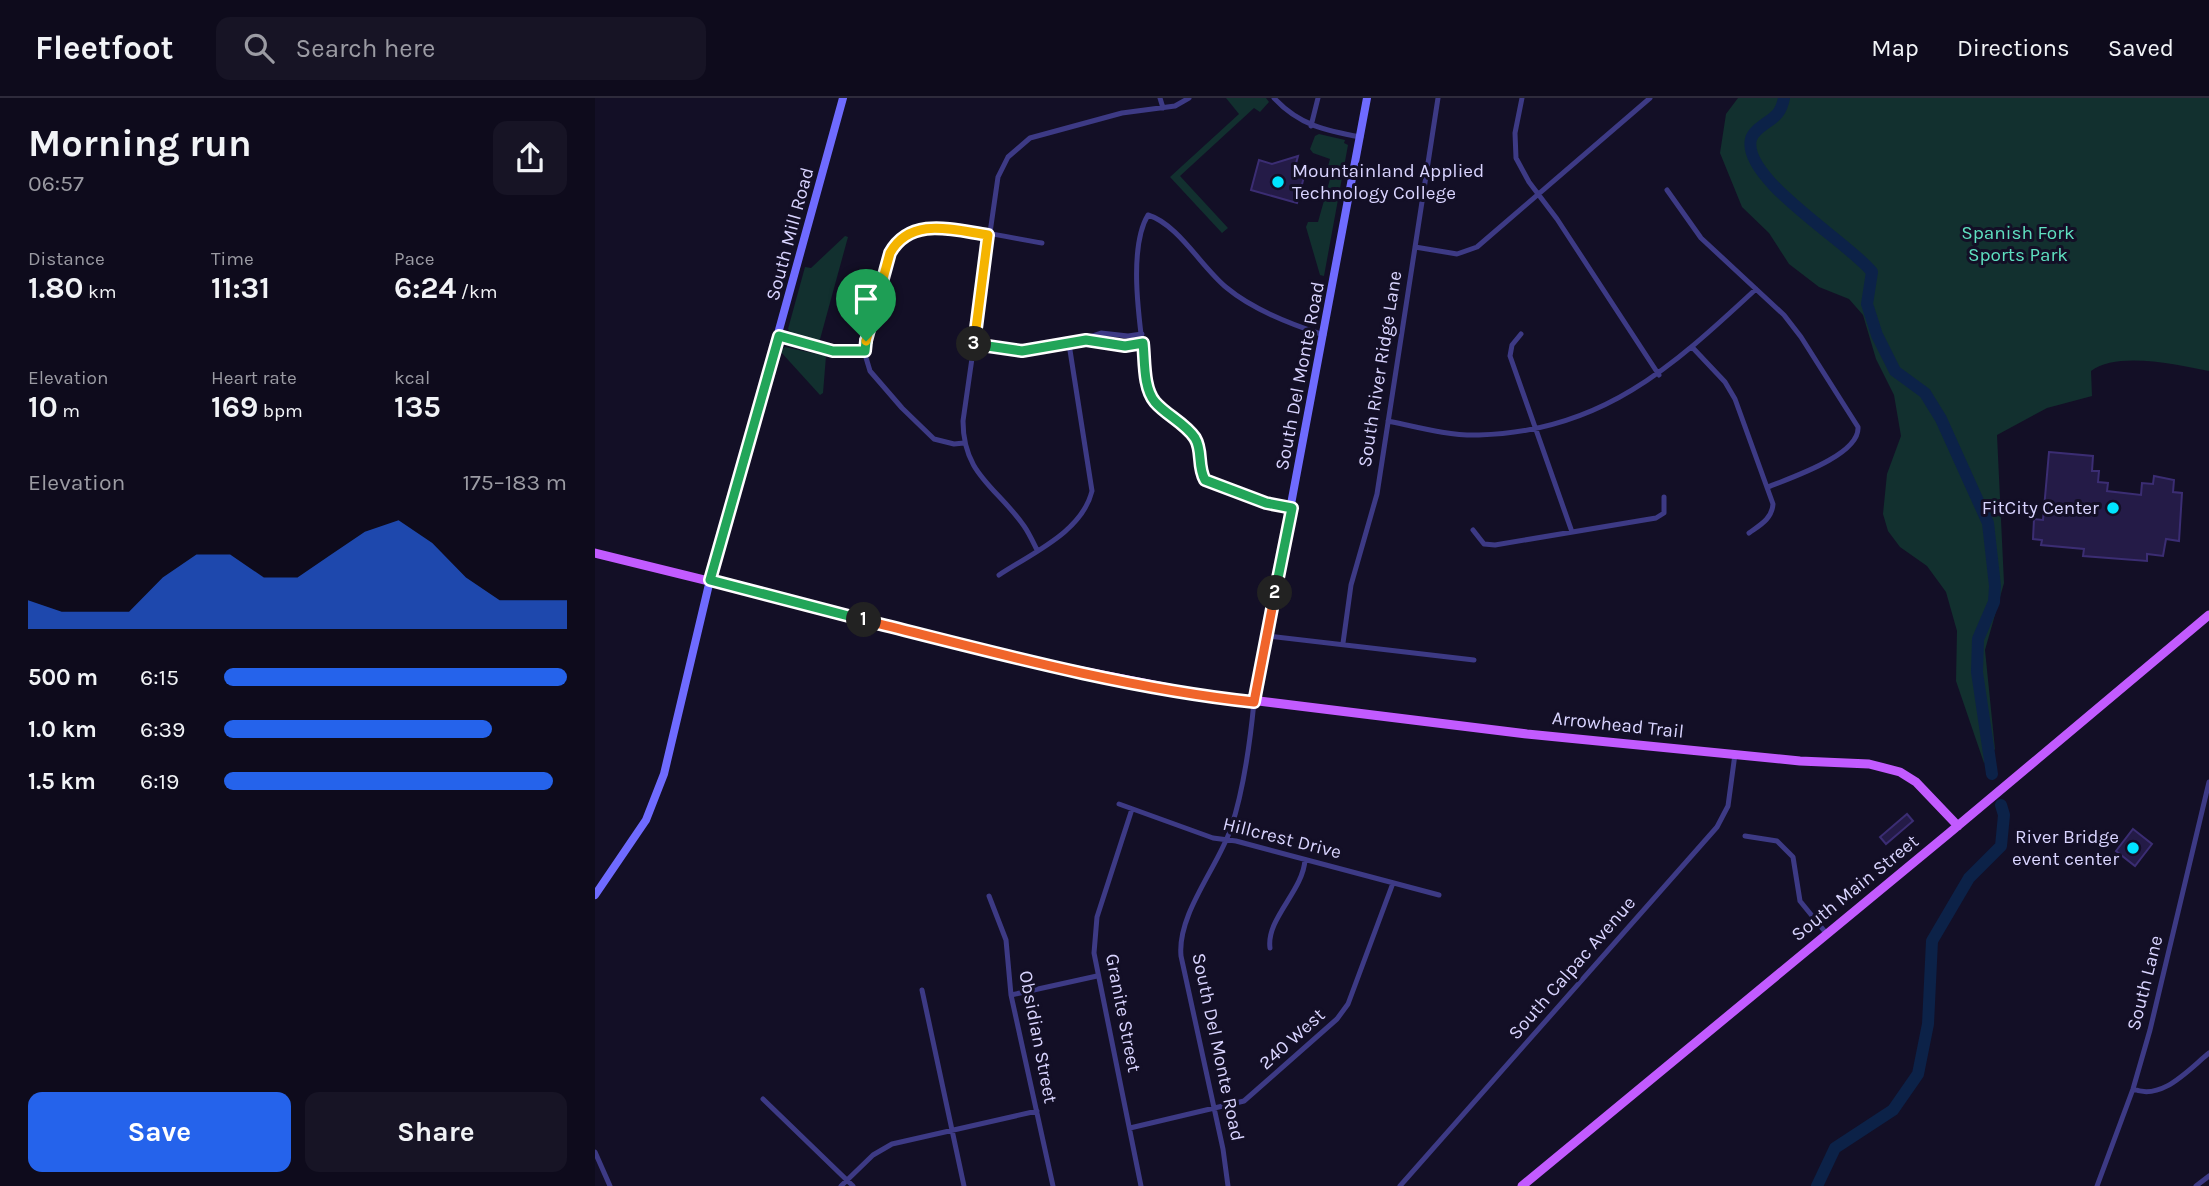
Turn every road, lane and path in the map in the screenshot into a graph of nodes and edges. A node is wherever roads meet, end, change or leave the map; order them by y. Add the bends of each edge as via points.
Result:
1 (843, 98) edge
2 (1160, 98) edge
3 (1189, 98) edge
4 (1274, 98) edge
5 (1318, 98) edge
6 (1367, 98) edge
7 (1439, 98) edge
8 (1523, 98) edge
9 (1650, 98) edge
10 (1163, 108) junction
11 (1311, 126) junction
12 (1361, 137) junction
13 (1667, 190) dead end
14 (1539, 195) junction
15 (988, 235) junction
16 (1042, 243) dead end
17 (1415, 247) junction
18 (1756, 289) junction
19 (1143, 334) junction
20 (1521, 334) dead end
21 (1324, 335) junction
22 (779, 336) junction
23 (1086, 340) junction
24 (1143, 343) junction
25 (973, 344) junction
26 (1069, 344) junction
27 (1692, 347) junction
28 (865, 351) junction
29 (1659, 374) junction
30 (1388, 421) junction
31 (1535, 428) junction
32 (964, 443) junction
33 (1768, 487) junction
34 (1664, 497) dead end
35 (1292, 508) junction
36 (1473, 530) dead end
37 (1572, 532) junction
38 (1749, 533) dead end
39 (1037, 550) junction
40 (595, 552) edge
41 (999, 575) dead end
42 (710, 580) junction
43 (2209, 615) edge
44 (1268, 636) junction
45 (1343, 643) junction
46 (1474, 660) dead end
47 (1254, 702) junction
48 (1735, 754) junction
49 (2209, 782) edge
50 (1119, 804) dead end
51 (1132, 809) junction
52 (1958, 826) junction
53 (1745, 836) dead end
54 (1227, 840) junction
55 (1305, 860) junction
56 (1393, 883) junction
57 (595, 895) edge
58 (1439, 895) dead end
59 (989, 896) dead end
60 (1826, 933) junction
61 (1270, 948) dead end
62 (1097, 976) junction
63 (922, 990) dead end
64 (1011, 995) junction
65 (2209, 1053) edge
66 (2133, 1089) junction
67 (763, 1099) dead end
68 (1215, 1108) junction
69 (1037, 1111) junction
70 (1130, 1128) junction
71 (952, 1129) junction
72 (595, 1152) edge
73 (2209, 1176) edge
74 (847, 1180) junction
75 (610, 1186) edge
76 (841, 1186) edge
77 (853, 1186) edge
78 (964, 1186) edge
79 (1053, 1186) edge
80 (1141, 1186) edge
81 (1228, 1186) edge
82 (1400, 1186) edge
83 (1522, 1186) edge
84 (2097, 1186) edge
85 (2196, 1186) edge

1 - 22 street, South Mill Road
2 - 10 street
3 - 10 street
4 - 11 street
5 - 11 street
6 - 12 street, South Del Monte Road
7 - 17 street, South River Ridge Lane
8 - 14 street via 1514,146 1522,170
9 - 14 street
10 - 15 street via 1044,132 1019,145 998,177
11 - 12 street
12 - 21 street, South Del Monte Road
13 - 18 street via 1701,238
14 - 17 street via 1477,247 1457,254
14 - 29 street
15 - 16 street
15 - 25 street
15 - 28 street via 928,228 895,244
17 - 30 street, South River Ridge Lane
18 - 27 street
18 - 33 street via 1801,337 1858,427 1853,443 1823,463
19 - 21 street via 1137,281 1139,241 1148,215 1167,226 1227,289 1291,324
19 - 23 street via 1101,333
19 - 24 street
20 - 31 street via 1510,356
21 - 35 street, South Del Monte Road
22 - 28 street via 833,351
22 - 42 street, South Mill Road
23 - 24 street via 1125,346
23 - 26 street
24 - 35 street via 1148,388 1154,401 1193,435 1205,480
25 - 26 street via 1022,351
25 - 32 street
26 - 39 street via 1092,491 1080,520
27 - 29 street
27 - 33 street via 1735,399
28 - 32 street via 875,378 926,433 944,442
29 - 31 street via 1600,408
30 - 31 street via 1478,435
30 - 45 street, South River Ridge Lane via 1377,494 1351,585
31 - 37 street
32 - 39 street via 978,474 1024,526
33 - 38 street via 1773,512
34 - 37 street via 1664,513 1656,518
35 - 44 street, South Del Monte Road
36 - 37 street via 1484,544 1495,545
39 - 41 street
40 - 42 main road, Arrowhead Trail
42 - 47 main road, Arrowhead Trail via 1051,665
42 - 57 street, South Mill Road via 664,774 646,820
43 - 52 main road, South Main Street
44 - 45 street
44 - 47 street, South Del Monte Road
45 - 46 street
47 - 48 main road, Arrowhead Trail
47 - 54 street, South Del Monte Road
48 - 52 main road, Arrowhead Trail via 1869,764 1900,772 1926,791
48 - 82 street, South Calpac Avenue via 1728,806 1717,827
49 - 66 street, South Lane
50 - 51 street, Hillcrest Drive
51 - 54 street, Hillcrest Drive
51 - 62 street, Granite Street via 1097,917 1093,943
52 - 60 main road, South Main Street
53 - 60 street via 1777,841 1794,857 1800,901
54 - 55 street, Hillcrest Drive
54 - 68 street, South Del Monte Road via 1187,920 1181,943
55 - 56 street, Hillcrest Drive
55 - 61 street via 1302,876 1271,933
56 - 58 street, Hillcrest Drive
56 - 68 street, 240 West via 1341,1015 1249,1098
59 - 64 street, Obsidian Street via 1006,940
60 - 83 main road, South Main Street
62 - 64 street
62 - 70 street, Granite Street
63 - 71 street
64 - 69 street, Obsidian Street
65 - 66 street via 2167,1087 2150,1092
66 - 84 street, South Lane
67 - 74 street
68 - 70 street, 240 West
68 - 81 street, South Del Monte Road
69 - 71 street
69 - 79 street, Obsidian Street
70 - 80 street, Granite Street
71 - 74 street via 892,1144
71 - 78 street
72 - 75 street
73 - 85 street
74 - 76 street
74 - 77 street

